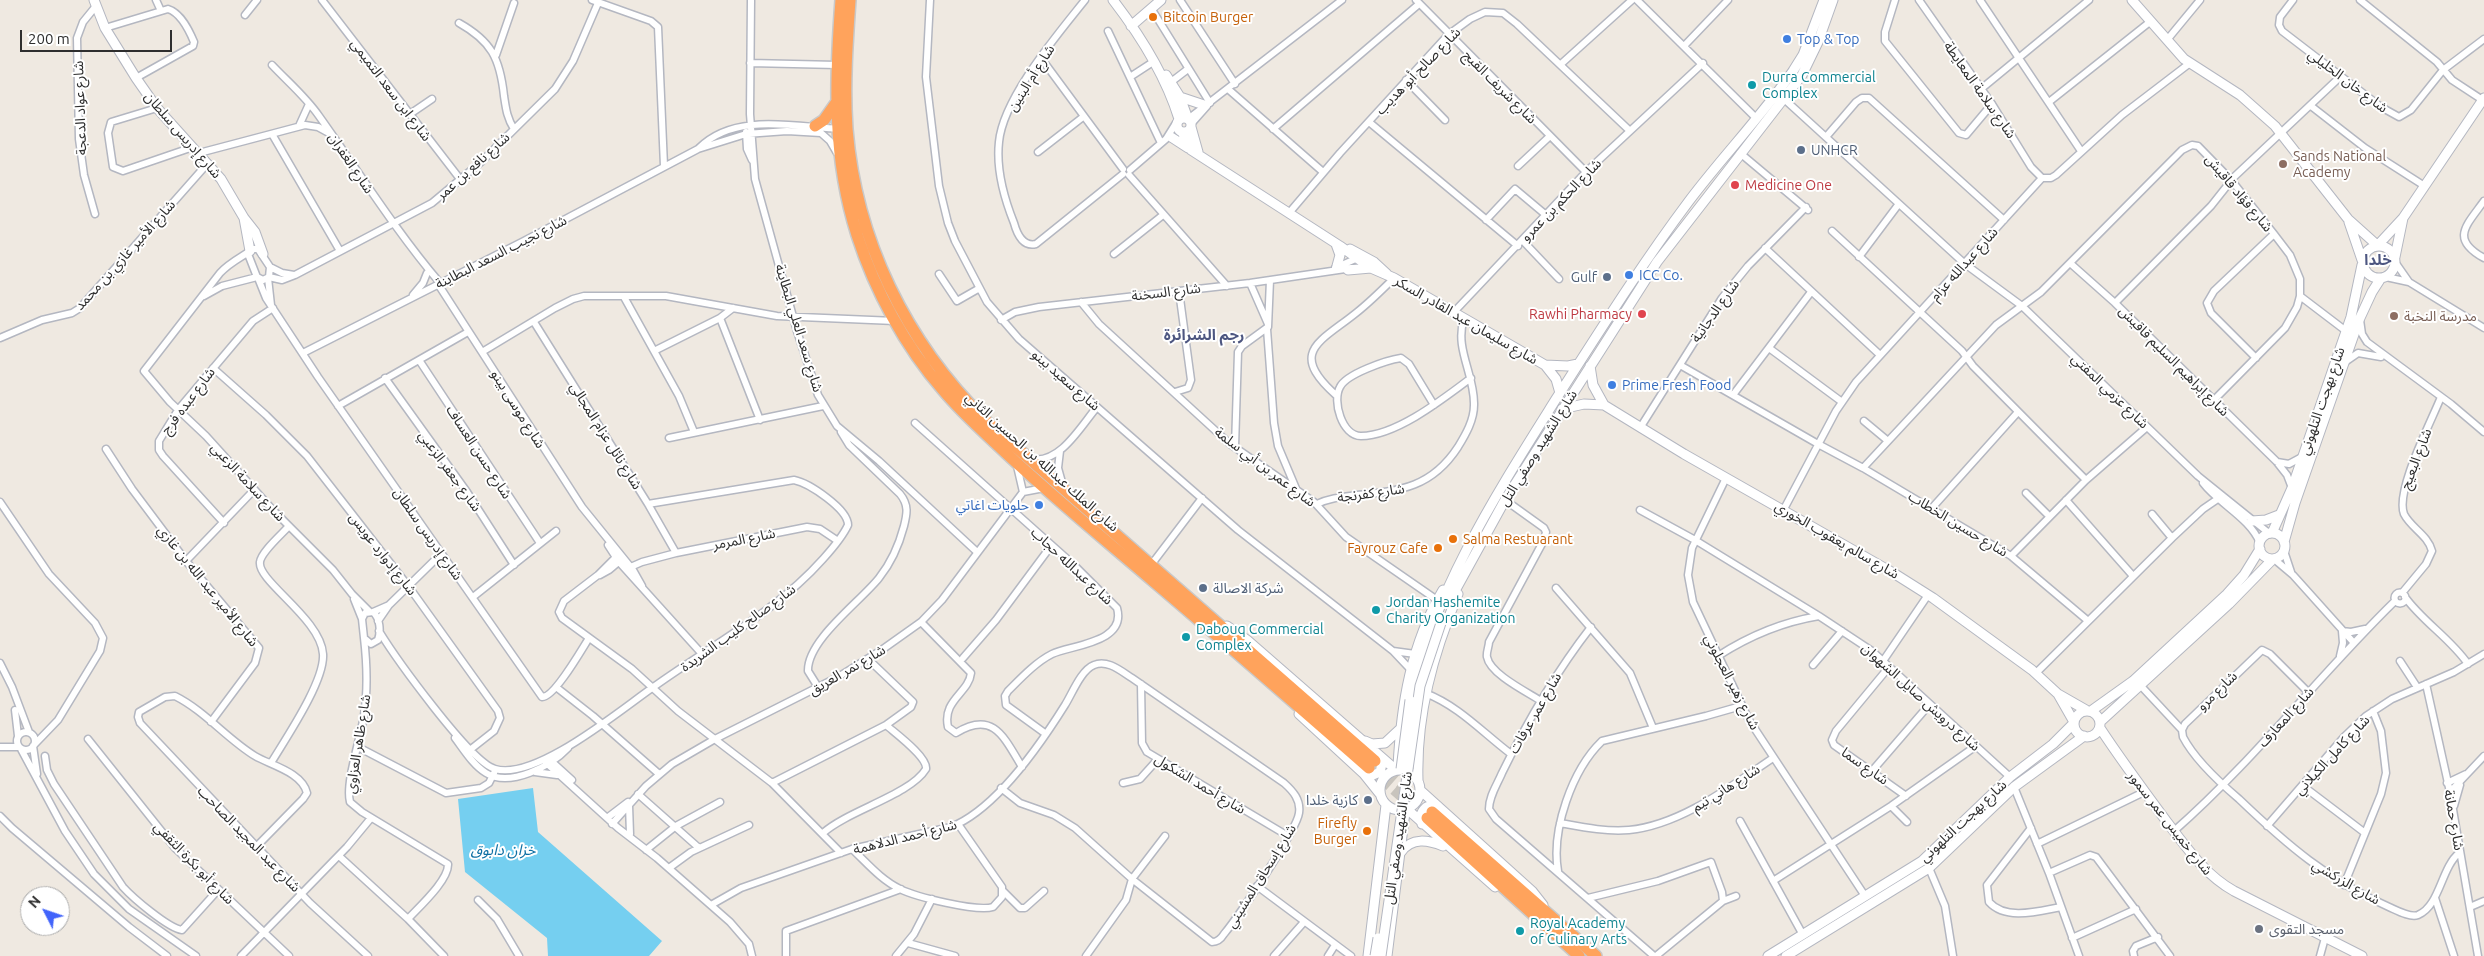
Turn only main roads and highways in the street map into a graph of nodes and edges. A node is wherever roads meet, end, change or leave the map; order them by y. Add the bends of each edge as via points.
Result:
1 (841, 0) edge
2 (850, 0) edge
3 (836, 103) junction
4 (815, 126) road end
5 (842, 129) junction
6 (1430, 815) tunnel mouth
7 (1549, 921) junction
8 (1579, 956) edge
9 (1596, 956) edge

1 - 3 highway, شارع الملك عبدالله بن الحسين الثاني
2 - 5 highway, شارع الملك عبدالله بن الحسين الثاني
3 - 4 highway via 824,120
3 - 5 highway, شارع الملك عبدالله بن الحسين الثاني
5 - 5 highway, شارع الملك عبدالله بن الحسين الثاني via 864,220 880,267 900,308 935,365 985,420 1210,617 1372,765 1044,488 944,392 895,321 857,236 839,156
6 - 7 highway
7 - 8 highway
7 - 9 highway

